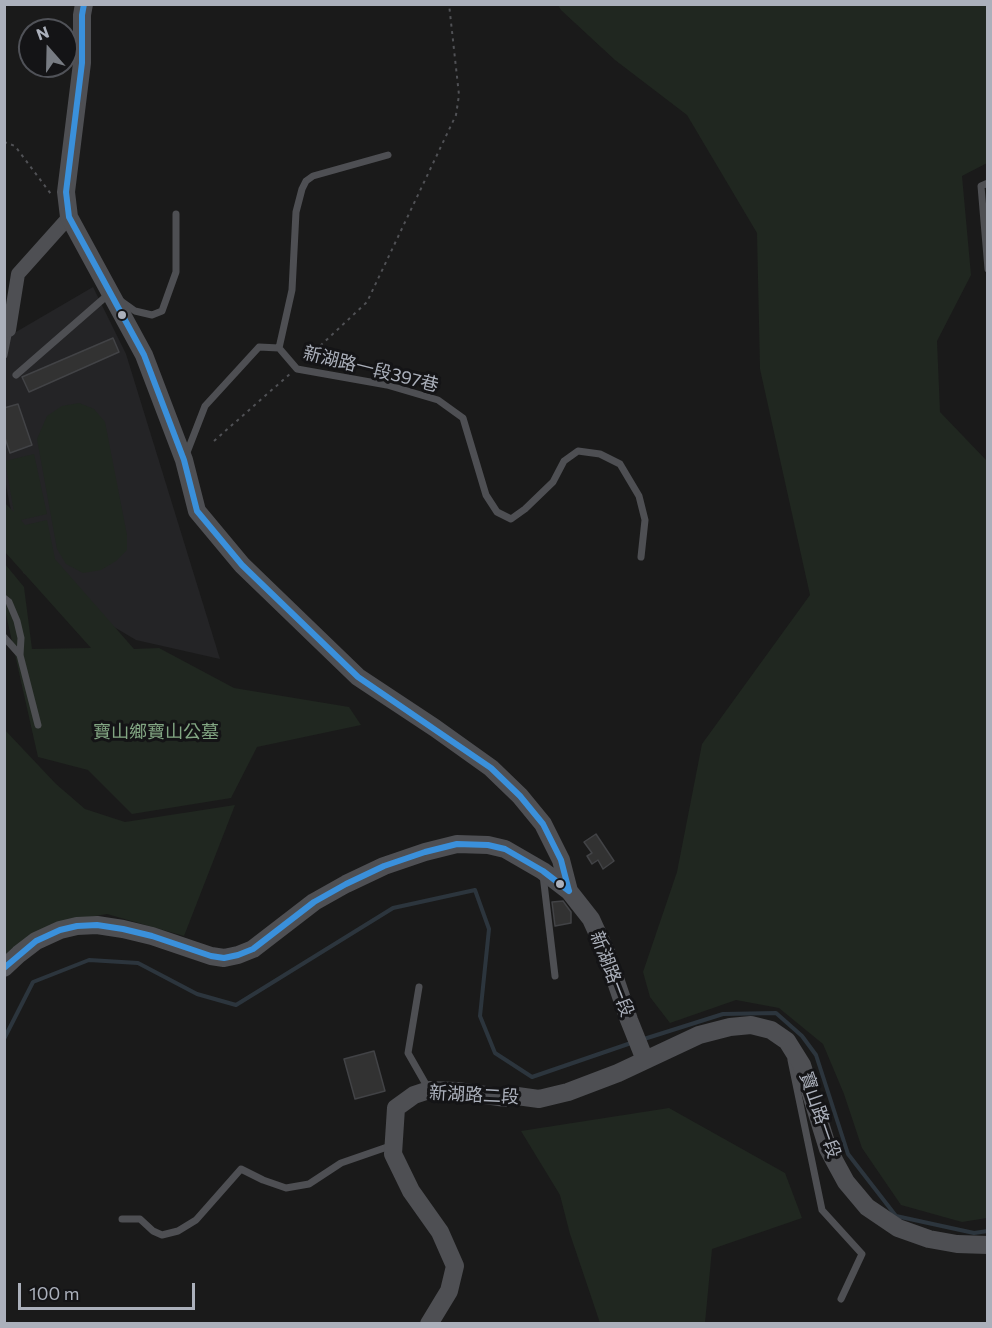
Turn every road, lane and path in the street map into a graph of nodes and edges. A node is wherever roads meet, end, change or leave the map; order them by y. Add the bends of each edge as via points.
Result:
1 (84, 4) edge
2 (449, 4) edge
3 (4, 142) edge
4 (388, 155) dead end
5 (987, 183) edge
6 (176, 214) dead end
7 (69, 217) junction
8 (987, 270) edge
9 (110, 293) junction
10 (7, 330) edge
11 (279, 348) junction
12 (4, 355) edge
13 (297, 369) junction
14 (16, 375) dead end
15 (214, 441) dead end
16 (184, 460) junction
17 (641, 557) dead end
18 (4, 598) edge
19 (4, 637) edge
20 (20, 655) junction
21 (38, 725) dead end
22 (543, 871) junction
23 (568, 891) junction
24 (4, 968) edge
25 (555, 976) dead end
26 (419, 987) dead end
27 (787, 1041) junction
28 (645, 1060) junction
29 (429, 1090) junction
30 (393, 1146) junction
31 (122, 1219) dead end
32 (987, 1245) edge
33 (841, 1299) dead end
34 (429, 1323) edge

1 - 7 street, 新湖路一段 via 82,63 66,192
2 - 13 path via 459,95 456,115 367,302
3 - 7 path via 15,147
4 - 11 lane, 新湖路一段397巷 via 306,180 296,212 292,290
5 - 8 lane via 981,186
6 - 9 lane via 176,272 162,311 152,315 135,311
7 - 9 street, 新湖路一段
7 - 10 street via 18,274
9 - 14 lane
9 - 16 street, 新湖路一段 via 144,356
10 - 12 lane
11 - 13 lane, 新湖路一段397巷
11 - 16 lane, 新湖路一段397巷 via 259,347 205,406
13 - 15 path
13 - 17 lane, 新湖路一段397巷 via 387,385 438,400 463,418 486,495 497,512 511,519 553,482 564,461 578,451 600,454 620,464 639,496 645,520
16 - 23 street, 新湖路一段 via 197,511 242,565 358,677 491,768 520,796 543,824 561,861
18 - 20 lane via 17,621
19 - 20 lane
20 - 21 lane
22 - 23 street
22 - 24 street via 505,849 457,844 384,866 346,884 314,902 253,949 238,955 211,956 123,929 77,926 36,941
22 - 25 lane
23 - 28 street, 新湖路一段 via 591,920 606,952
26 - 29 lane via 408,1053
27 - 28 street via 771,1030 751,1025 730,1027 699,1035
27 - 32 street, 寶山路一段 via 802,1065 828,1149 846,1182 867,1207 898,1228 929,1239
27 - 33 lane via 822,1210 862,1254
28 - 29 street, 新湖路二段 via 539,1100
29 - 30 street, 新湖路二段 via 396,1108
30 - 31 lane via 341,1163 309,1184 286,1188 241,1169 196,1220 178,1231 162,1235 140,1219
30 - 34 street, 新湖路二段 via 399,1169 440,1232 455,1266 449,1291

